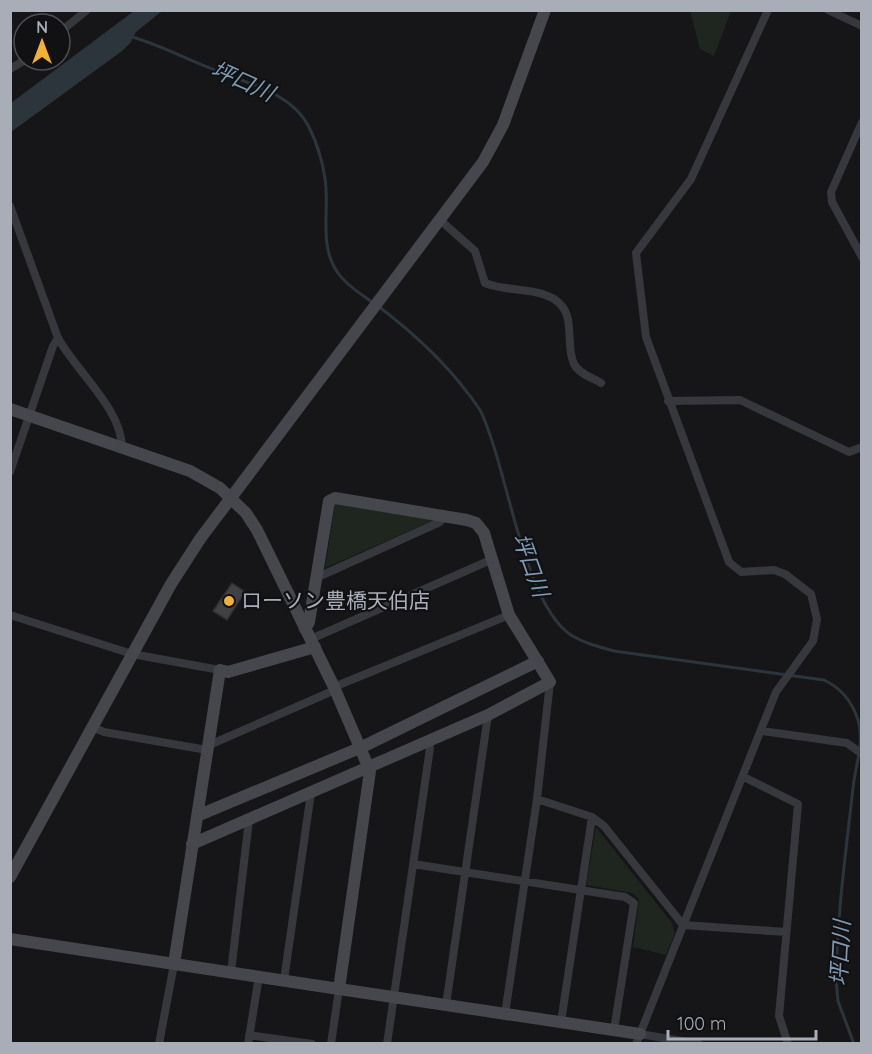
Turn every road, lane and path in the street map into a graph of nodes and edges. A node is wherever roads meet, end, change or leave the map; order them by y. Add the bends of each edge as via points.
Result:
1 (87, 10) edge
2 (545, 10) edge
3 (768, 10) edge
4 (828, 10) edge
5 (72, 22) edge
6 (860, 23) edge
7 (861, 122) edge
8 (10, 206) edge
9 (440, 220) junction
10 (861, 257) edge
11 (58, 338) junction
12 (601, 383) dead end
13 (668, 400) junction
14 (10, 409) edge
15 (30, 415) junction
16 (861, 447) edge
17 (122, 448) junction
18 (10, 472) edge
19 (231, 498) junction
20 (446, 516) junction
21 (493, 559) junction
22 (318, 577) junction
23 (10, 615) edge
24 (509, 615) junction
25 (310, 638) junction
26 (132, 654) junction
27 (538, 661) junction
28 (220, 670) junction
29 (550, 682) junction
30 (334, 688) junction
31 (488, 715) junction
32 (92, 727) junction
33 (762, 731) junction
34 (429, 741) junction
35 (362, 747) junction
36 (207, 748) junction
37 (859, 751) edge
38 (368, 766) junction
39 (744, 777) junction
40 (311, 793) junction
41 (537, 799) junction
42 (197, 816) junction
43 (592, 817) junction
44 (249, 820) junction
45 (192, 844) junction
46 (413, 864) junction
47 (467, 872) junction
48 (10, 876) edge
49 (524, 881) junction
50 (580, 890) junction
51 (683, 925) junction
52 (786, 932) junction
53 (10, 939) edge
54 (174, 964) junction
55 (231, 972) junction
56 (259, 976) junction
57 (284, 980) junction
58 (339, 989) junction
59 (393, 997) junction
60 (446, 1005) junction
61 (505, 1014) junction
62 (561, 1022) junction
63 (615, 1030) junction
64 (249, 1039) edge
65 (638, 1039) edge
66 (159, 1044) edge
67 (312, 1044) edge
68 (331, 1044) edge
69 (387, 1044) edge
70 (699, 1044) edge
71 (788, 1044) edge

1 - 5 street
2 - 9 street via 503,125 483,162
3 - 13 street via 691,179 636,253 646,337
4 - 6 street
7 - 10 street via 831,192 831,202
8 - 11 street
9 - 12 street via 475,251 485,282 556,300 570,323 574,365
9 - 19 street
11 - 15 street
11 - 17 street via 70,360 109,407
13 - 16 street via 740,400 849,452
13 - 33 street via 729,562 741,572 774,570 785,574 811,594 817,619 813,641 776,692
14 - 15 street
15 - 17 street
15 - 18 street
17 - 19 street via 190,471
19 - 25 street via 257,530
19 - 26 street via 171,584
20 - 21 street via 476,523
20 - 22 street
20 - 22 street via 335,498 329,501
21 - 24 street
21 - 25 street
22 - 25 street via 309,622
23 - 26 street
24 - 27 street
24 - 30 street
25 - 28 street via 228,672
25 - 30 street
26 - 28 street
26 - 32 street
27 - 29 street
27 - 35 street
28 - 36 street
29 - 31 street
29 - 41 street
30 - 35 street
30 - 36 street
31 - 34 street
31 - 47 street
32 - 36 street
32 - 48 street
33 - 37 street via 847,743
33 - 39 street
34 - 38 street
34 - 46 street
35 - 38 street
35 - 42 street
36 - 42 street
38 - 40 street
38 - 58 street
39 - 51 street
39 - 52 street via 798,804
40 - 44 street
40 - 57 street
41 - 43 street
41 - 49 street
42 - 45 street
43 - 50 street
43 - 51 street via 604,826
44 - 45 street
44 - 55 street
45 - 54 street
46 - 47 street
46 - 59 street
47 - 49 street
47 - 60 street
49 - 50 street
49 - 61 street
50 - 62 street
50 - 63 street via 625,897 634,903
51 - 52 street
51 - 65 street
52 - 71 street via 779,1016
53 - 54 street
54 - 55 street
54 - 66 street
55 - 56 street
56 - 57 street
56 - 64 street
57 - 58 street
58 - 59 street
58 - 68 street
59 - 60 street
59 - 69 street
60 - 61 street
61 - 62 street
62 - 63 street
63 - 65 street
64 - 67 street
65 - 70 street

